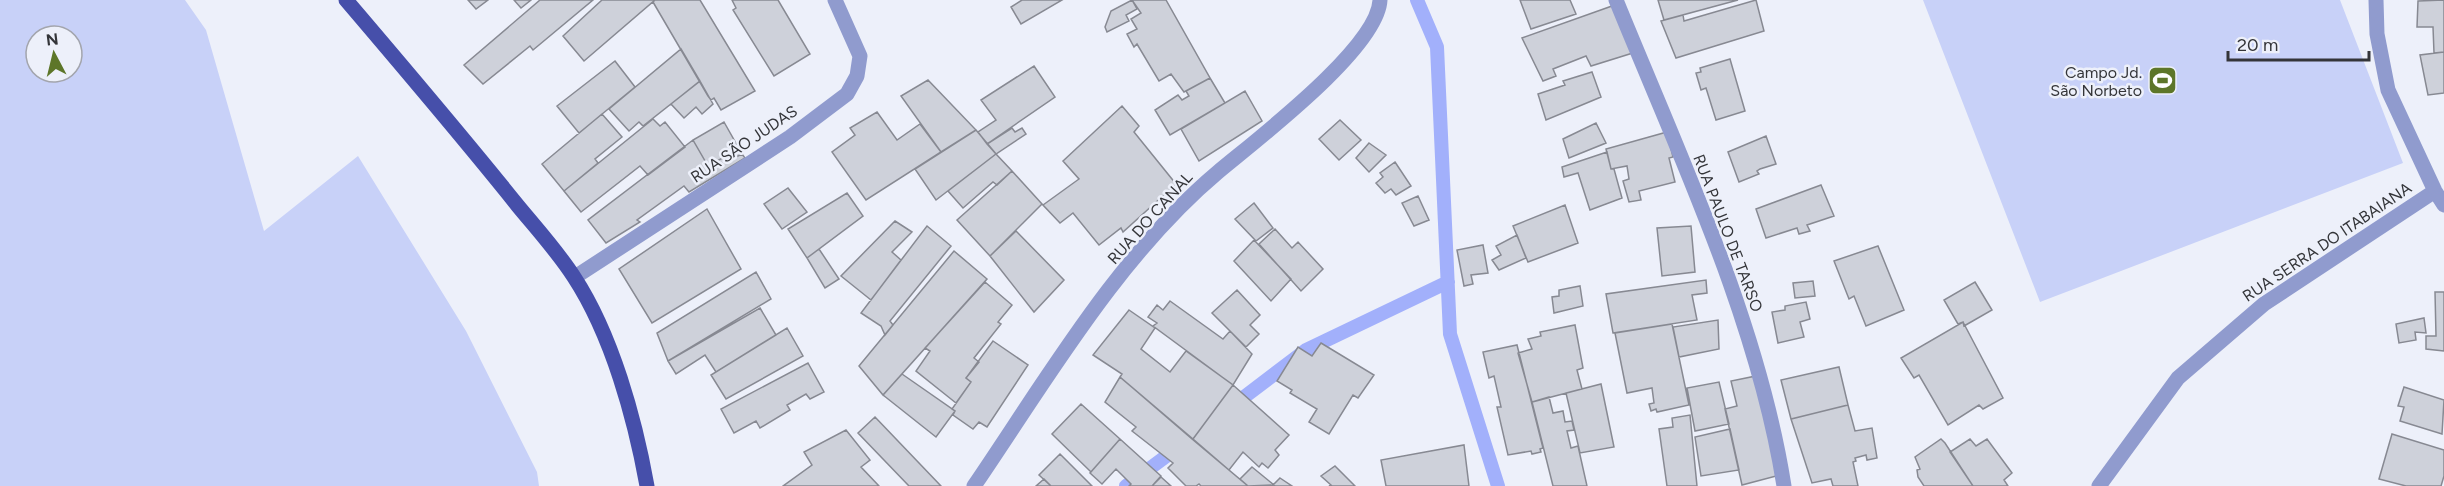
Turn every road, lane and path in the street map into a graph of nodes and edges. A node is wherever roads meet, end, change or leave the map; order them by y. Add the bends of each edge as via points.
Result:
1 (346, 0) edge
2 (835, 0) edge
3 (1380, 0) edge
4 (1616, 0) edge
5 (2376, 0) edge
6 (2435, 191) junction
7 (2444, 205) edge
8 (575, 277) junction
9 (647, 486) edge
10 (974, 486) edge
11 (1784, 486) edge
12 (2099, 486) edge

1 - 8 main road
2 - 8 street, RUA SÃO JUDAS via 860,56 857,76 847,94 790,137
3 - 10 street, RUA DO CANAL via 1374,22 1352,53 1288,114 1205,183 1143,248 1081,329
4 - 11 street, RUA PAULO DE TARSO via 1713,236 1756,363
5 - 6 street via 2377,34 2388,90
6 - 7 street
6 - 12 street, RUA SERRA DO ITABAIANA via 2264,304 2178,378
8 - 9 main road via 600,327 624,392

